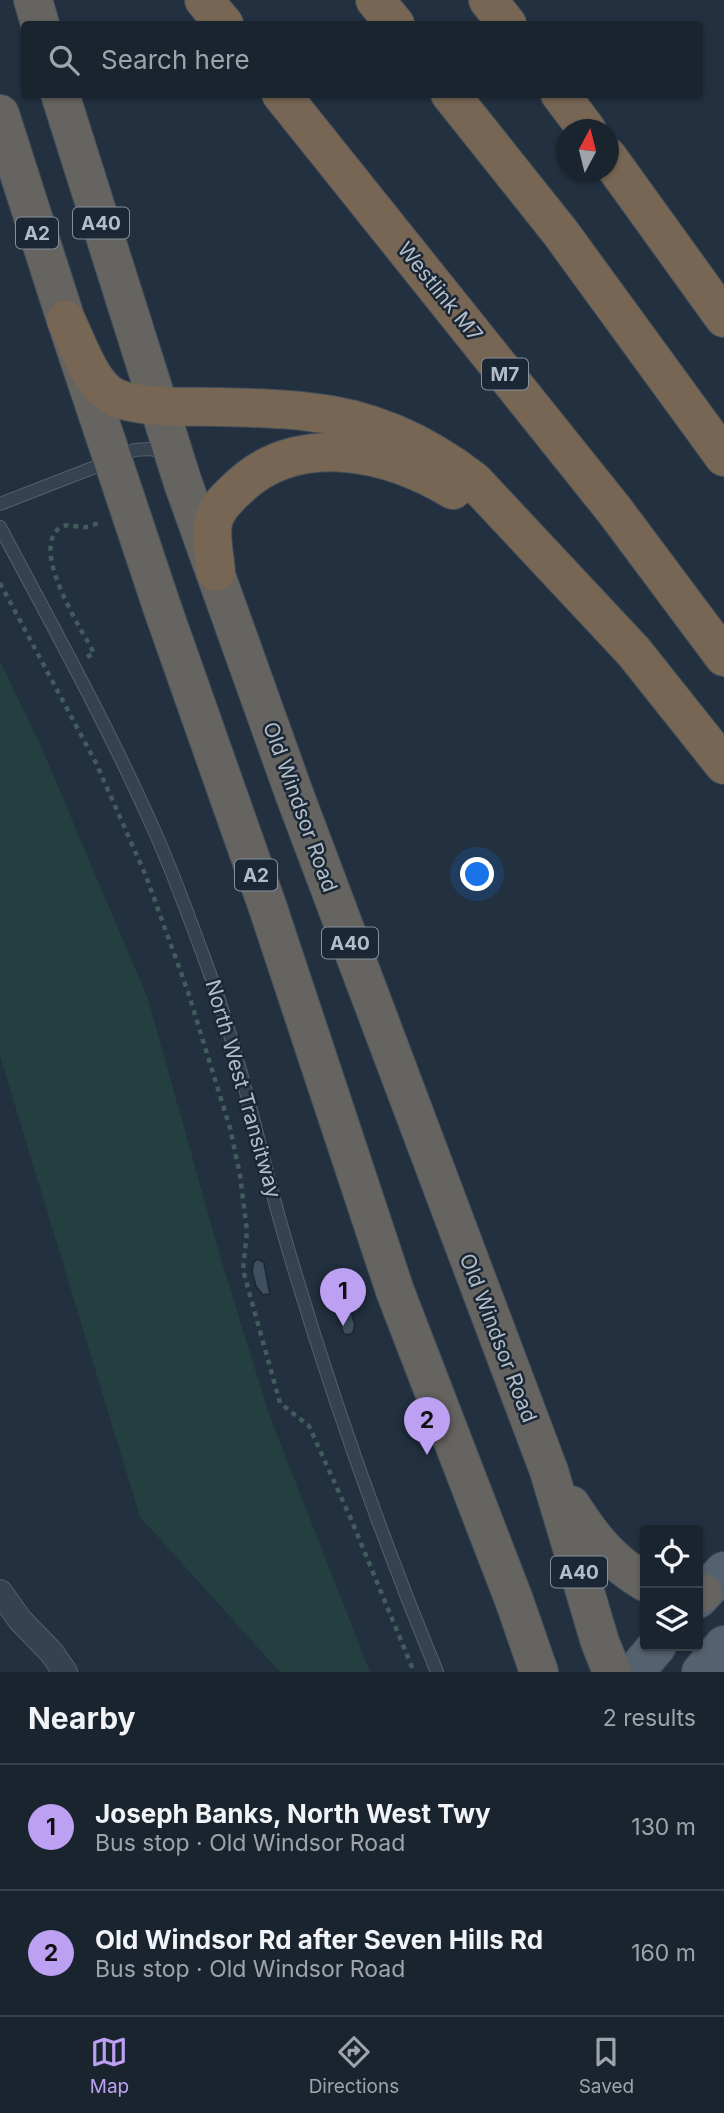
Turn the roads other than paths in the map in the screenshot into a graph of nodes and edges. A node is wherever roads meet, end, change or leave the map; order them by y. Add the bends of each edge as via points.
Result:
1 (33, 0) edge
2 (204, 0) edge
3 (375, 0) edge
4 (488, 0) edge
5 (39, 21) edge
6 (222, 21) edge
7 (392, 21) edge
8 (505, 21) edge
9 (61, 98) edge
10 (284, 98) edge
11 (453, 98) edge
12 (563, 98) edge
13 (0, 114) edge
14 (579, 119) edge
15 (619, 172) edge
16 (724, 318) edge
17 (66, 320) junction
18 (160, 406) junction
19 (175, 457) junction
20 (724, 457) edge
21 (113, 460) junction
22 (0, 504) edge
23 (0, 527) edge
24 (216, 572) junction
25 (634, 652) junction
26 (724, 657) edge
27 (724, 765) edge
28 (549, 1471) junction
29 (640, 1579) edge
30 (0, 1592) edge
31 (514, 1600) junction
32 (724, 1646) edge
33 (653, 1651) edge
34 (65, 1672) edge
35 (437, 1672) edge
36 (526, 1672) edge
37 (539, 1672) edge
38 (611, 1672) edge
39 (635, 1672) edge
40 (701, 1672) edge

1 - 5 highway
2 - 6 highway
3 - 7 highway
4 - 8 highway
9 - 18 highway, Old Windsor Road / A40
10 - 26 highway, Westlink M7 / M7 via 615,511
11 - 20 highway via 560,232
12 - 14 highway
13 - 17 highway, A2
15 - 16 highway
17 - 18 highway via 97,383 111,395
17 - 21 highway, A2
18 - 19 highway, Old Windsor Road / A40
18 - 25 highway via 311,412 381,427 414,440 474,481
19 - 21 lane via 161,451 134,450
19 - 24 highway, Old Windsor Road / A40
21 - 22 lane
21 - 31 highway, A2 via 395,1291
23 - 35 lane, North West Transitway via 119,755 182,898 224,1018 324,1364 362,1479
24 - 25 highway via 212,528 219,507 267,465 315,452 373,458 428,475 476,504
24 - 28 highway, Old Windsor Road / A40 via 295,796
25 - 27 highway
28 - 29 highway via 594,1541
28 - 38 highway, Old Windsor Road / A40
30 - 34 street
31 - 36 highway
31 - 37 highway, A2
32 - 40 main road
33 - 39 main road

